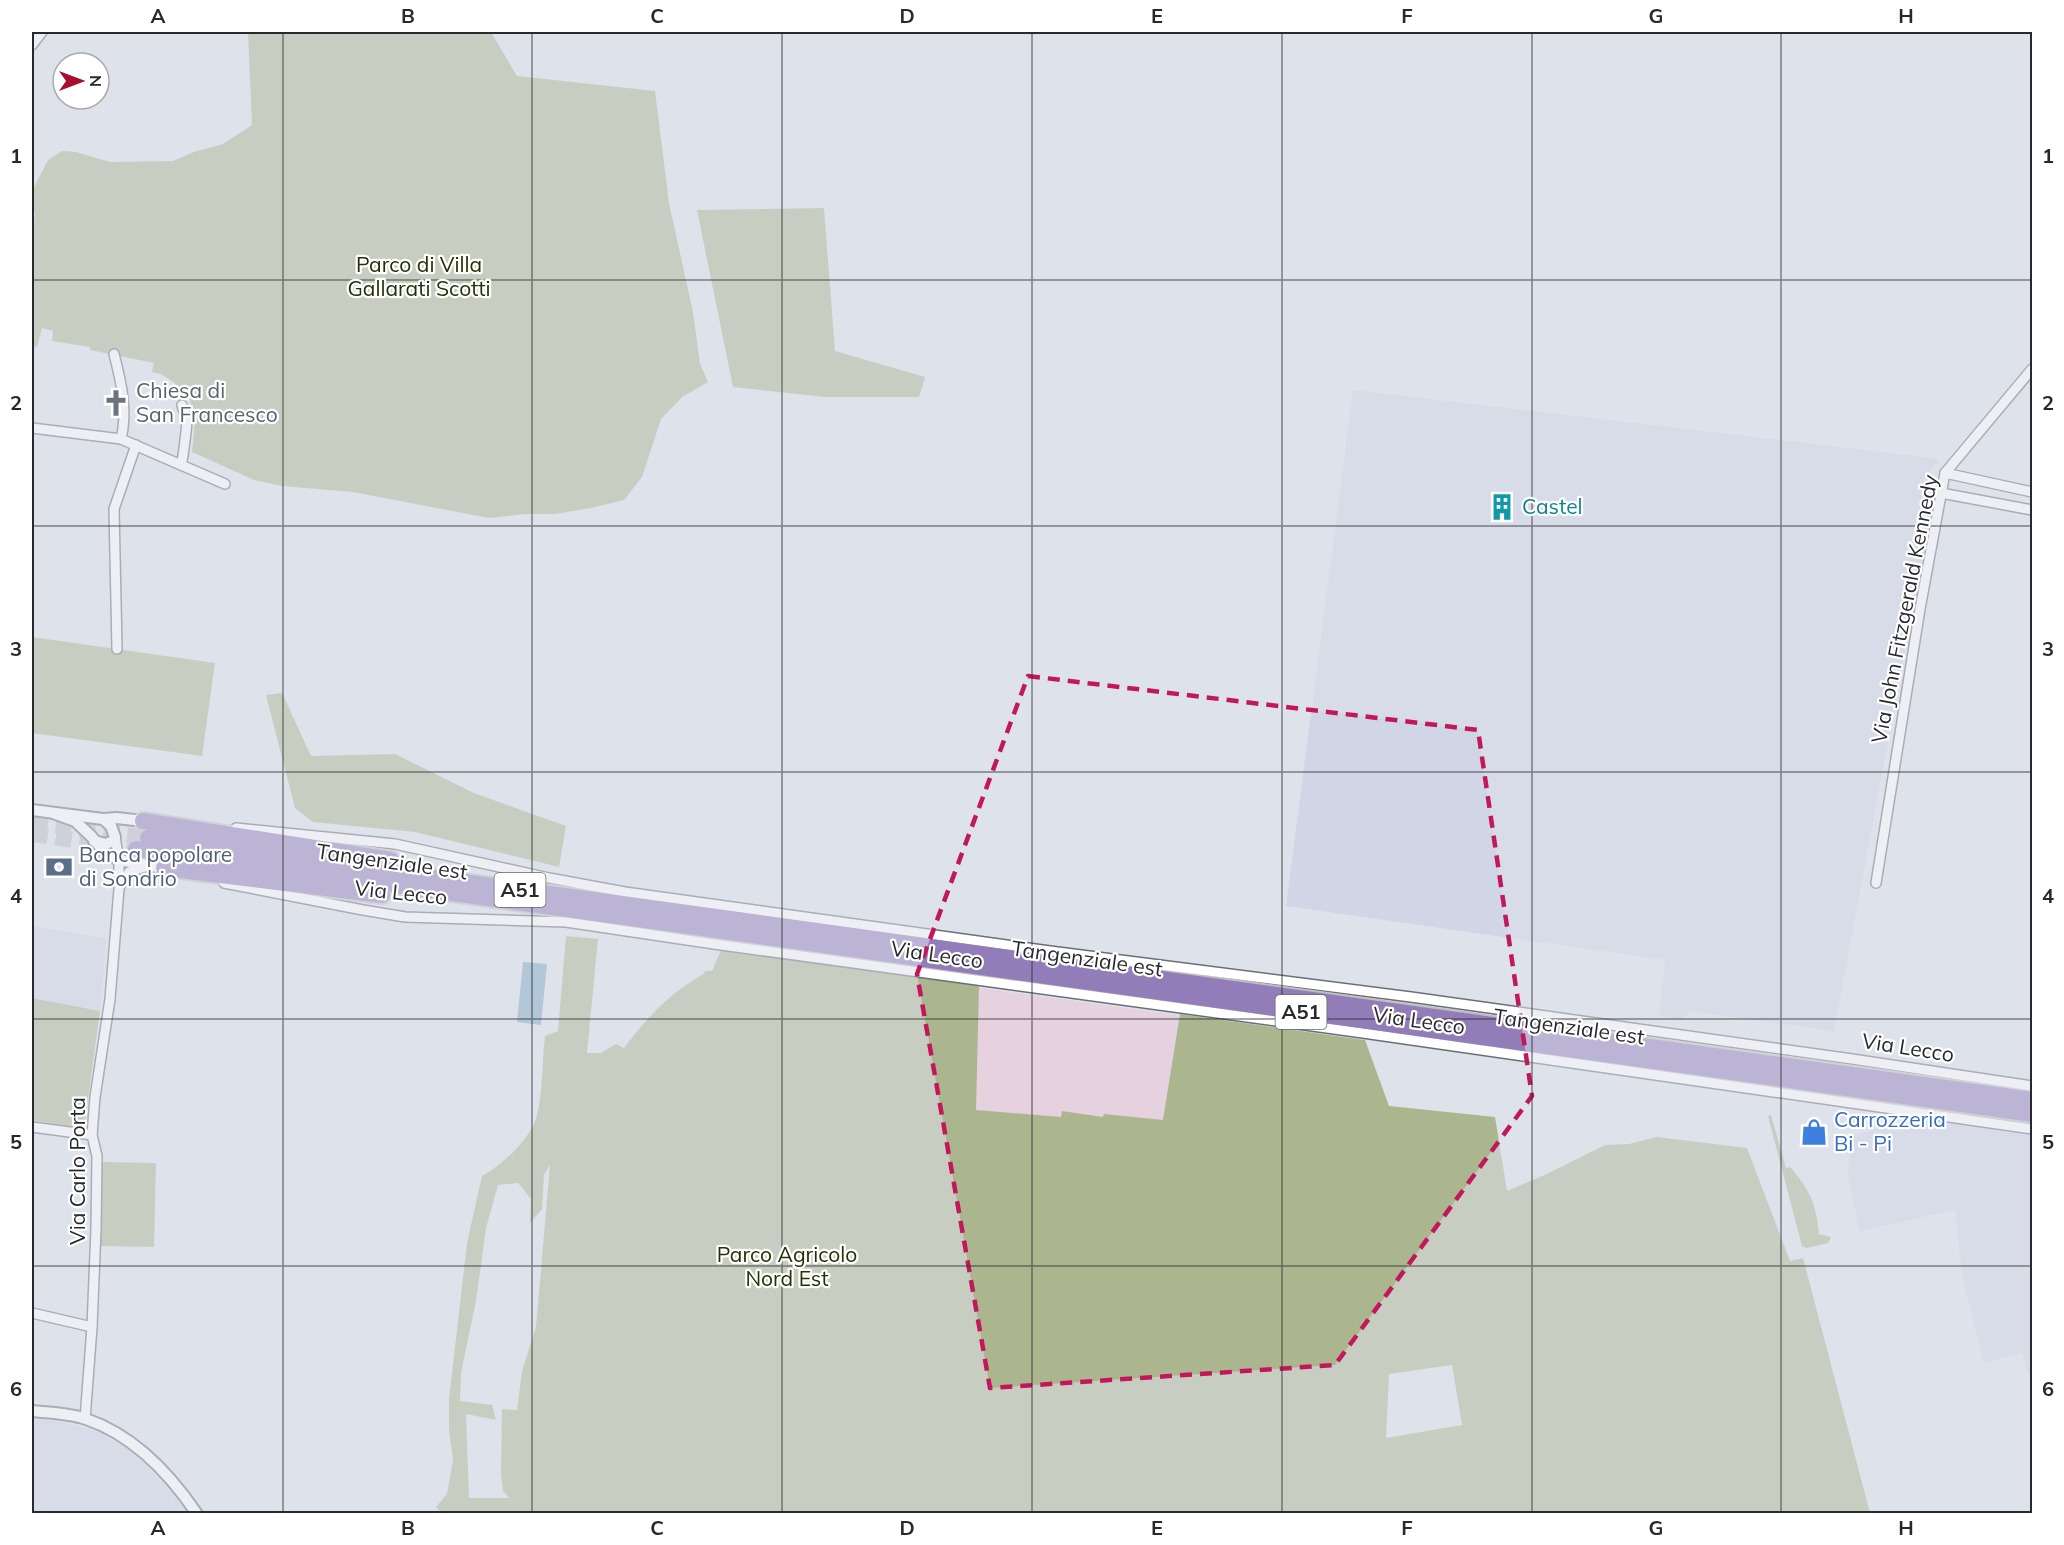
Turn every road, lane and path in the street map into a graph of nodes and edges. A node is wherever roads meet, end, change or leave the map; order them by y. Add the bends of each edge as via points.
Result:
1 (42, 32) edge
2 (32, 45) edge
3 (114, 354) dead end
4 (2032, 369) edge
5 (182, 405) dead end
6 (32, 428) edge
7 (120, 439) junction
8 (136, 446) junction
9 (182, 465) junction
10 (1945, 473) junction
11 (225, 484) dead end
12 (2032, 492) edge
13 (1941, 494) junction
14 (2032, 510) edge
15 (117, 649) dead end
16 (32, 810) edge
17 (53, 813) junction
18 (103, 819) junction
19 (142, 836) junction
20 (115, 837) junction
21 (93, 839) junction
22 (104, 852) junction
23 (119, 860) junction
24 (157, 867) junction
25 (1876, 883) dead end
26 (119, 888) junction
27 (501, 893) junction
28 (2032, 1086) edge
29 (2032, 1100) edge
30 (2032, 1114) edge
31 (32, 1127) edge
32 (2032, 1129) edge
33 (92, 1135) junction
34 (32, 1313) edge
35 (92, 1327) junction
36 (32, 1411) edge
37 (85, 1419) junction
38 (197, 1514) edge

1 - 2 street
3 - 7 street via 123,388
4 - 10 street, Via John Fitzgerald Kennedy
5 - 9 street via 187,421
6 - 7 street
7 - 8 street
8 - 9 street
8 - 15 street via 114,508
9 - 11 street
10 - 12 street
10 - 13 street, Via John Fitzgerald Kennedy
13 - 14 street
13 - 25 street, Via John Fitzgerald Kennedy
16 - 17 street, Via Lecco
17 - 18 street, Via Lecco
17 - 21 street, Via Lecco via 75,821
18 - 19 street, Via Lecco via 117,818
18 - 20 street
18 - 21 street via 92,829
19 - 27 highway, Tangenziale est / A51
19 - 27 highway via 419,865
19 - 28 street, Via Lecco via 264,830 395,844 625,892 1411,997
20 - 21 street via 106,844
20 - 23 street, Via Carlo Porta
21 - 22 street, Via Lecco
22 - 23 street, Via Lecco
22 - 26 street, Via Carlo Porta
23 - 24 street, Via Lecco
23 - 26 street, Via Carlo Porta
24 - 26 street via 129,872
24 - 27 highway via 429,900
24 - 32 street, Via Lecco via 405,917 566,922
26 - 33 street, Via Carlo Porta via 110,999
27 - 29 highway, Tangenziale est / A51
27 - 30 highway, Tangenziale est / A51
31 - 33 street
33 - 35 street, Via Carlo Porta via 97,1156
34 - 35 street
35 - 37 street, Via Carlo Porta
36 - 37 street
37 - 38 street via 124,1438 147,1455

